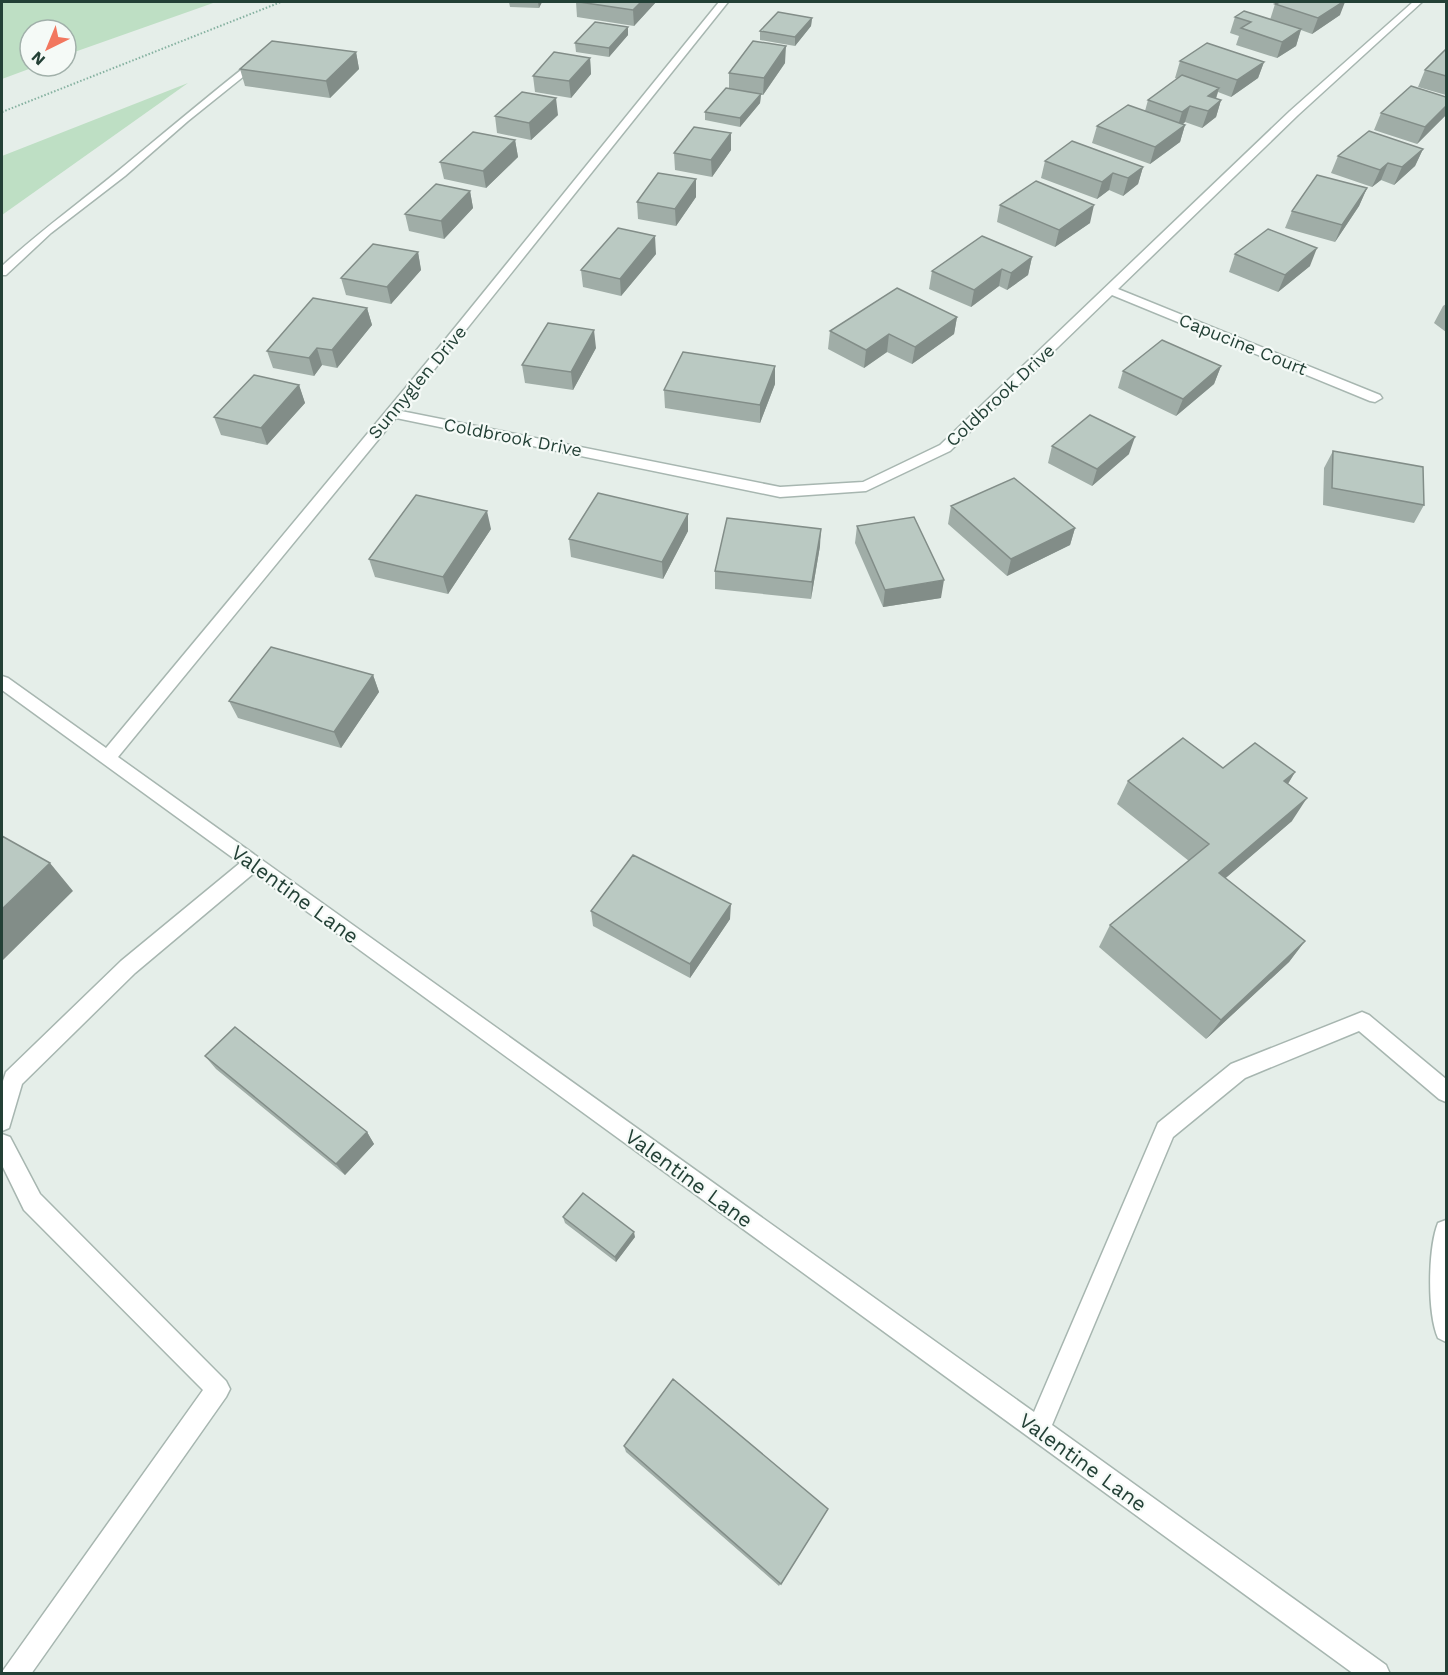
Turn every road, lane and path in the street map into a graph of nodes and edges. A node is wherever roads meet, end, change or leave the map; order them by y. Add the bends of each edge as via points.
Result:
1 (280, 2) edge
2 (723, 2) edge
3 (1418, 2) edge
4 (261, 58) edge
5 (2, 112) edge
6 (2, 272) edge
7 (1111, 290) junction
8 (1375, 398) dead end
9 (392, 413) junction
10 (2, 682) edge
11 (107, 758) junction
12 (252, 864) junction
13 (1446, 1092) edge
14 (2, 1122) edge
15 (2, 1144) edge
16 (1446, 1231) edge
17 (1446, 1330) edge
18 (1038, 1430) junction
19 (14, 1674) edge
20 (1377, 1674) edge

1 - 5 path
2 - 9 street, Sunnyglen Drive
3 - 7 street, Coldbrook Drive via 1294,113
4 - 6 street
7 - 8 street, Capucine Court
7 - 9 street, Coldbrook Drive via 945,448 866,486 780,492
9 - 11 street, Sunnyglen Drive
10 - 11 street, Valentine Lane
11 - 12 street, Valentine Lane
12 - 14 street via 128,967 13,1079
12 - 18 street, Valentine Lane
13 - 18 street via 1362,1021 1238,1071 1165,1130
15 - 19 street via 32,1202 218,1389
16 - 17 street via 1442,1310
18 - 20 street, Valentine Lane

